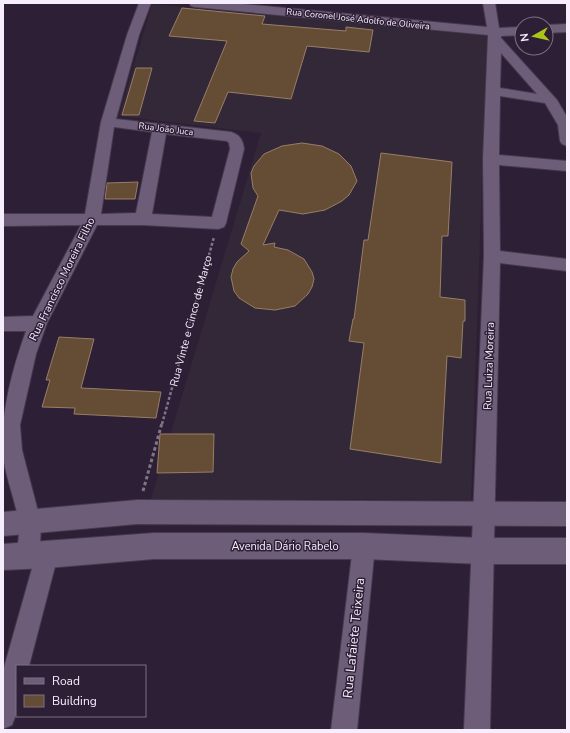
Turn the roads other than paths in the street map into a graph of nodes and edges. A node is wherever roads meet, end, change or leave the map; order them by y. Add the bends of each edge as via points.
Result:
1 (145, 3) edge
2 (195, 3) edge
3 (337, 3) edge
4 (489, 3) edge
5 (346, 18) junction
6 (567, 28) edge
7 (554, 29) edge
8 (514, 32) edge
9 (495, 36) junction
10 (494, 91) junction
11 (550, 100) junction
12 (108, 122) junction
13 (566, 125) edge
14 (160, 129) junction
15 (567, 141) edge
16 (491, 160) junction
17 (567, 166) edge
18 (92, 219) junction
19 (144, 219) junction
20 (3, 220) edge
21 (492, 256) junction
22 (567, 265) edge
23 (38, 323) junction
24 (3, 324) edge
25 (485, 513) junction
26 (567, 514) edge
27 (30, 523) junction
28 (3, 524) edge
29 (364, 546) junction
30 (567, 550) edge
31 (482, 551) junction
32 (38, 556) junction
33 (3, 557) edge
34 (3, 716) edge
35 (344, 730) edge
36 (477, 730) edge

1 - 12 street, Rua Francisco Moreira Filho
2 - 5 street, Rua Coronel José Adolfo de Oliveira
3 - 5 street
4 - 9 street, Rua Luiza Moreira
5 - 9 street, Rua Coronel José Adolfo de Oliveira
6 - 7 street
8 - 9 street, Rua Coronel José Adolfo de Oliveira
9 - 10 street, Rua Luiza Moreira
9 - 11 street
10 - 11 street
10 - 16 street, Rua Luiza Moreira
11 - 13 street
12 - 14 street, Rua João Juca
12 - 18 street, Rua Francisco Moreira Filho
13 - 15 street
14 - 19 street
14 - 19 street, Rua João Juca via 224,135 236,142 237,149 218,223
16 - 17 street
16 - 21 street, Rua Luiza Moreira
18 - 19 street
18 - 20 street
18 - 23 street, Rua Francisco Moreira Filho
21 - 22 street
21 - 25 street, Rua Luiza Moreira
23 - 24 street
23 - 27 street, Rua Francisco Moreira Filho via 27,354 10,425 12,450
25 - 26 main road
25 - 27 main road via 137,512
25 - 31 street, Rua Luiza Moreira
27 - 28 main road
27 - 32 street, Rua Francisco Moreira Filho
29 - 31 main road, Avenida Dário Rabelo
29 - 32 main road, Avenida Dário Rabelo via 154,546
29 - 35 street, Rua Lafaiete Teixeira
30 - 31 main road, Avenida Dário Rabelo
31 - 36 street, Rua Luiza Moreira
32 - 33 main road, Avenida Dário Rabelo
32 - 34 street, Rua Francisco Moreira Filho

